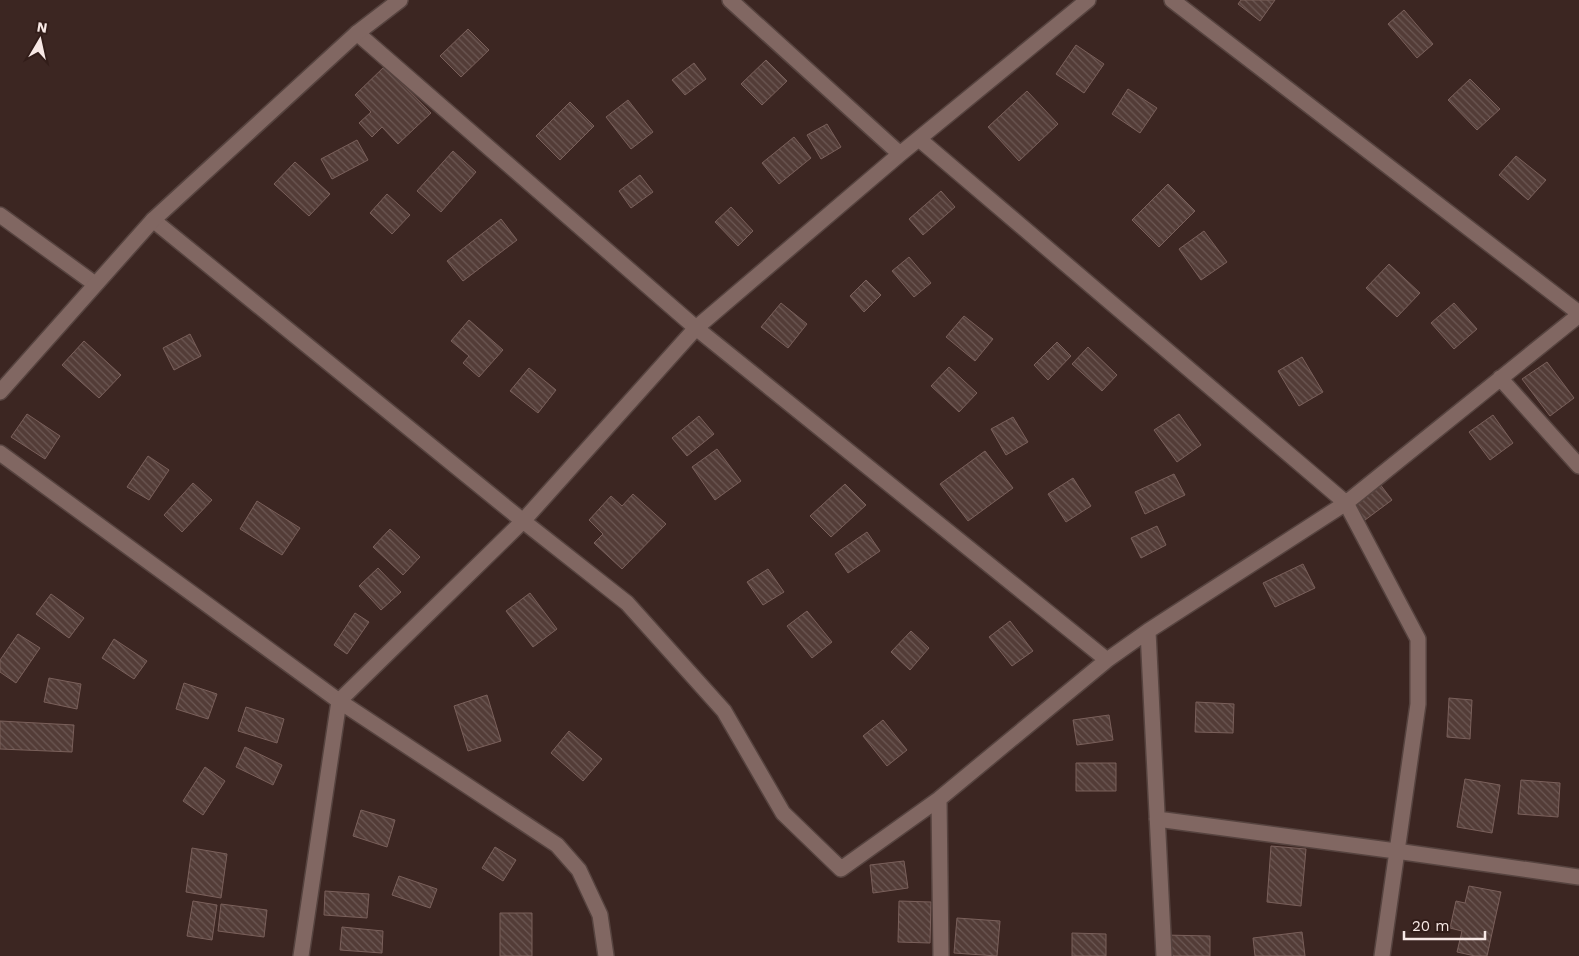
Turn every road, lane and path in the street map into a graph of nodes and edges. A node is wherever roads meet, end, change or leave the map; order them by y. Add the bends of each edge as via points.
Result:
1 (400, 0) edge
2 (730, 0) edge
3 (1088, 0) edge
4 (1172, 0) edge
5 (357, 33) junction
6 (919, 139) junction
7 (900, 154) junction
8 (0, 215) edge
9 (152, 220) junction
10 (96, 284) junction
11 (1579, 314) edge
12 (696, 328) junction
13 (1500, 378) junction
14 (0, 392) edge
15 (0, 453) edge
16 (1579, 466) edge
17 (1346, 503) junction
18 (523, 521) junction
19 (1148, 631) junction
20 (1108, 660) junction
21 (339, 701) junction
22 (939, 799) junction
23 (1157, 819) junction
24 (1396, 851) junction
25 (1579, 877) edge
26 (301, 956) edge
27 (606, 956) edge
28 (941, 956) edge
29 (1164, 956) edge
30 (1382, 956) edge

1 - 5 street
2 - 7 street
3 - 6 street
4 - 11 street
5 - 9 street
5 - 12 street
6 - 7 street
6 - 17 street
7 - 12 street
8 - 10 street
9 - 10 street
9 - 18 street
10 - 14 street
11 - 13 street
12 - 18 street
12 - 20 street
13 - 16 street
13 - 17 street
15 - 21 street
17 - 19 street
17 - 24 street via 1418,639 1418,704
18 - 21 street
18 - 22 street via 627,603 724,710 783,813 840,869
19 - 20 street
19 - 23 street
20 - 22 street
21 - 26 street
21 - 27 street via 557,844 579,870 600,915
22 - 28 street
23 - 24 street
23 - 29 street
24 - 25 street
24 - 30 street

